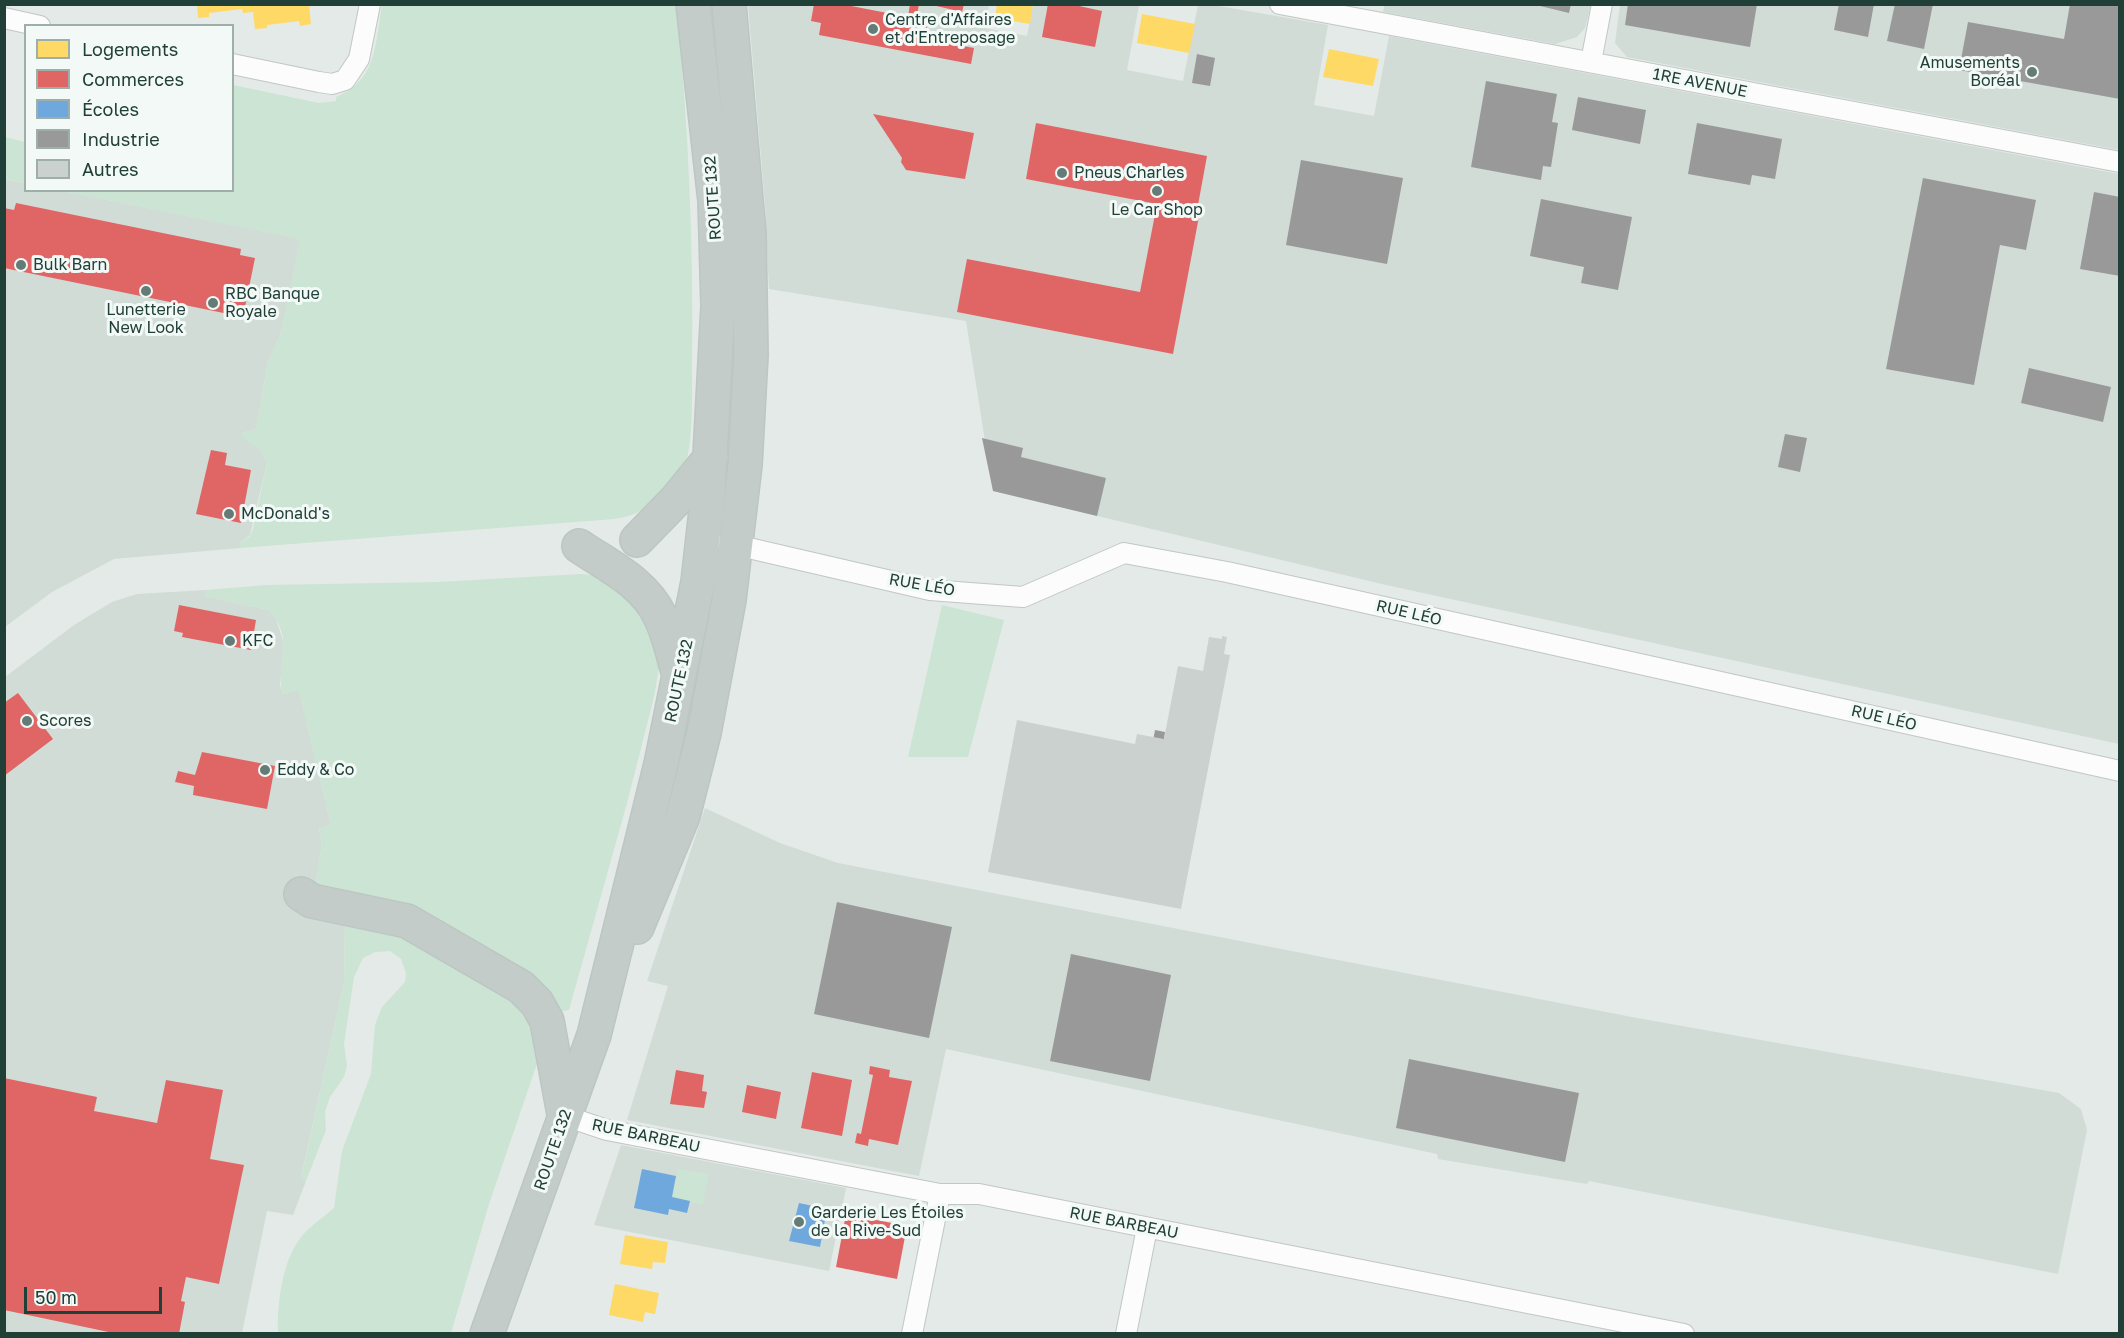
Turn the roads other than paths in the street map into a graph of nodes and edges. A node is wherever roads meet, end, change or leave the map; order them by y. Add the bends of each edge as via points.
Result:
1 (369, 4) edge
2 (693, 4) edge
3 (729, 4) edge
4 (1280, 4) edge
5 (1602, 4) edge
6 (4, 18) edge
7 (31, 24) edge
8 (1591, 62) junction
9 (234, 64) edge
10 (2120, 162) edge
11 (711, 457) junction
12 (703, 538) junction
13 (638, 540) dead end
14 (736, 545) junction
15 (579, 546) dead end
16 (680, 679) junction
17 (2120, 771) edge
18 (301, 894) dead end
19 (594, 1035) junction
20 (565, 1116) junction
21 (940, 1194) junction
22 (1147, 1228) junction
23 (487, 1334) edge
24 (912, 1334) edge
25 (1126, 1334) edge
26 (1683, 1334) edge

1 - 9 street via 359,59 345,80 332,84
2 - 11 highway, ROUTE 132 via 717,244 718,333
3 - 14 highway, ROUTE 132 via 749,234 751,328 746,456
4 - 8 street, 1RE AVENUE
5 - 8 street
6 - 7 street
8 - 10 street, 1RE AVENUE
11 - 12 highway, ROUTE 132
11 - 13 highway
12 - 14 street, RUE LÉO
12 - 16 highway, ROUTE 132
14 - 17 street, RUE LÉO via 930,590 1023,597 1124,553 1227,572
14 - 19 highway, ROUTE 132 via 717,671 683,816
15 - 16 highway via 648,597 664,627
16 - 19 highway, ROUTE 132
18 - 20 highway via 312,901 407,921 521,987 547,1021
19 - 20 highway, ROUTE 132
20 - 21 street, RUE BARBEAU via 607,1130
20 - 23 highway, ROUTE 132
21 - 22 street, RUE BARBEAU via 967,1192
21 - 24 street
22 - 25 street
22 - 26 street, RUE BARBEAU

